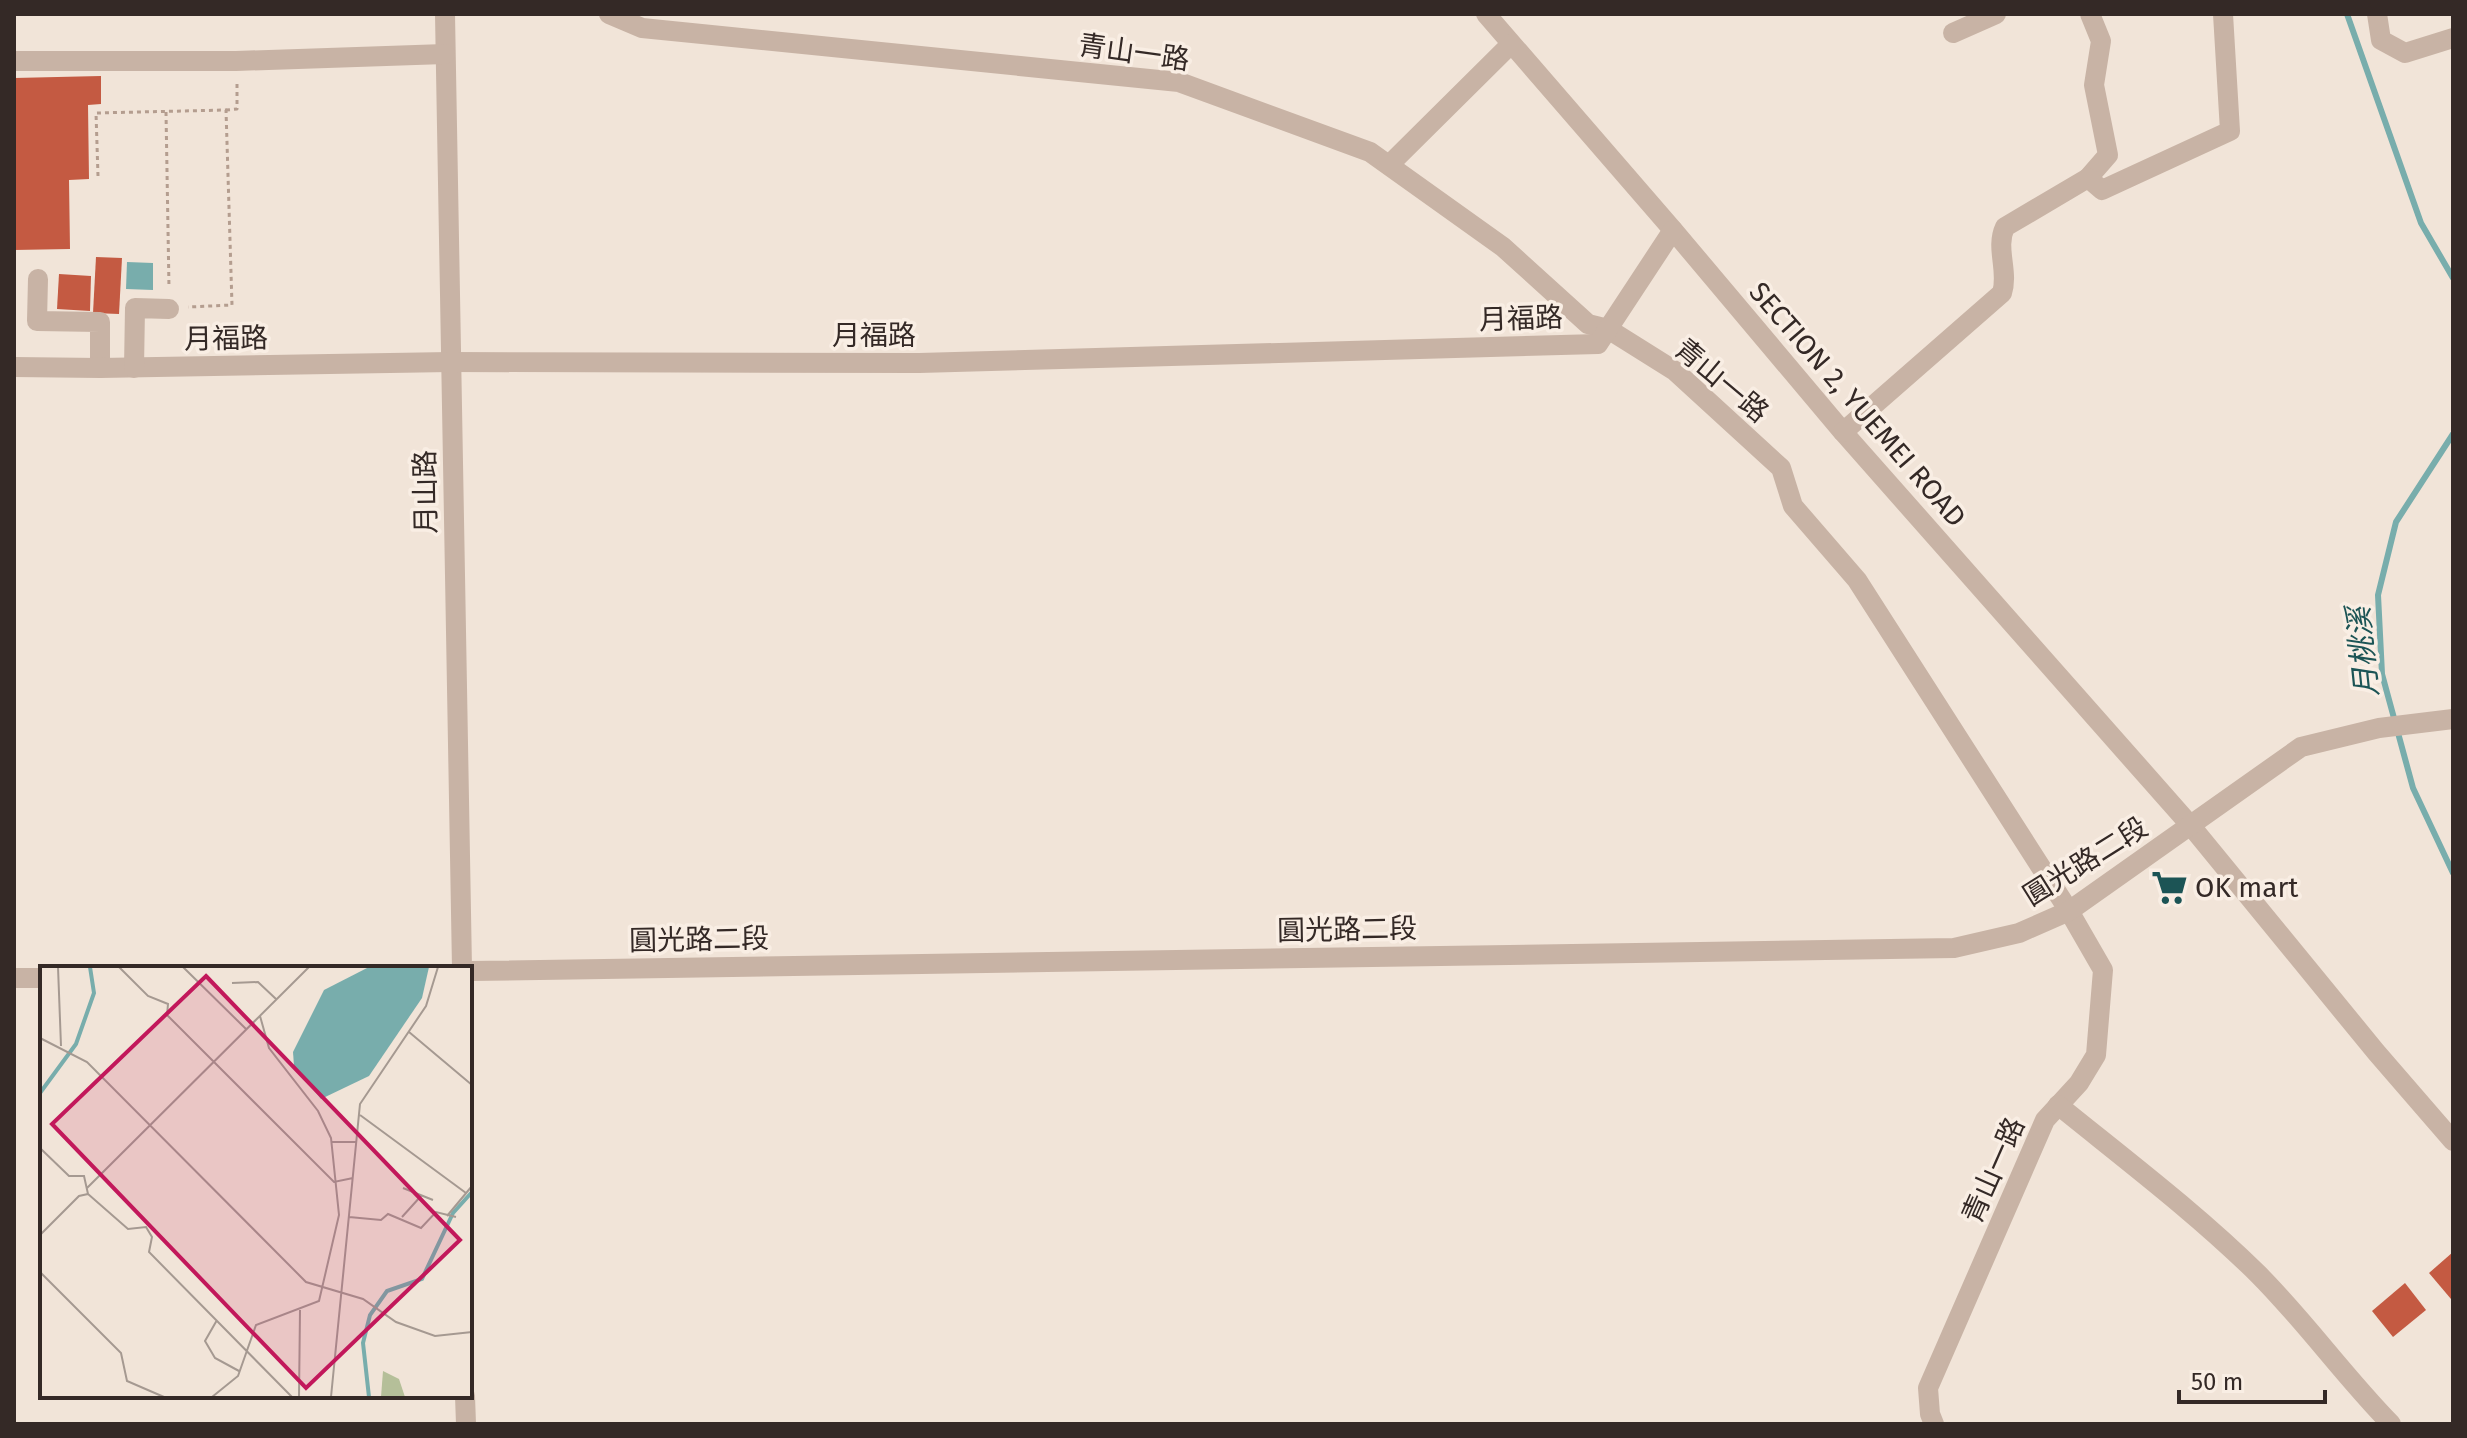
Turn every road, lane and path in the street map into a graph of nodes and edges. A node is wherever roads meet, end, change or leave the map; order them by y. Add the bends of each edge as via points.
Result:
1 (445, 14) edge
2 (609, 14) edge
3 (1486, 14) edge
4 (1996, 14) edge
5 (2090, 14) edge
6 (2223, 14) edge
7 (2377, 14) edge
8 (1953, 33) dead end
9 (2453, 38) edge
10 (1511, 44) junction
11 (445, 54) junction
12 (14, 61) edge
13 (236, 61) junction
14 (226, 110) junction
15 (166, 112) dead end
16 (1389, 165) junction
17 (98, 176) dead end
18 (2088, 178) junction
19 (1673, 230) junction
20 (38, 279) dead end
21 (169, 309) junction
22 (1608, 329) junction
23 (450, 362) junction
24 (14, 367) edge
25 (100, 368) junction
26 (134, 368) junction
27 (1843, 432) junction
28 (2453, 719) edge
29 (2191, 826) junction
30 (2069, 911) junction
31 (462, 966) edge
32 (472, 971) edge
33 (14, 978) edge
34 (40, 978) edge
35 (2058, 1105) junction
36 (2453, 1141) edge
37 (465, 1398) edge
38 (466, 1424) edge
39 (1934, 1424) edge
40 (2391, 1424) edge

1 - 11 street, 月山路
2 - 16 street, 青山一路 via 642,28 1179,82 1370,152
3 - 10 street, SECTION 2, YUEMEI ROAD
4 - 8 street
5 - 18 street via 2101,41 2094,85 2108,155
6 - 18 street via 2230,131 2102,190
7 - 9 street via 2381,40 2405,53
10 - 16 street
10 - 19 street, SECTION 2, YUEMEI ROAD
11 - 13 street
11 - 23 street, 月山路
12 - 13 street
13 - 14 path via 237,109
14 - 17 path via 96,113
14 - 21 path via 232,305
15 - 21 path
16 - 22 street, 青山一路 via 1503,247 1588,324
18 - 27 street via 2005,227 2000,238 2002,293
19 - 22 street
19 - 27 street, SECTION 2, YUEMEI ROAD
20 - 25 street via 37,321 100,322
21 - 26 street via 135,308
22 - 23 street, 月福路 via 1598,344 919,363
22 - 30 street, 青山一路 via 1675,371 1781,468 1793,506 1857,580
23 - 26 street, 月福路
23 - 31 street, 月山路
24 - 25 street, 月福路
25 - 26 street, 月福路
27 - 29 street, SECTION 2, YUEMEI ROAD
28 - 29 street, 圓光路二段 via 2379,728 2301,747
29 - 30 street, 圓光路二段
29 - 36 street, SECTION 2, YUEMEI ROAD
30 - 32 street, 圓光路二段 via 2019,933 1954,948
30 - 35 street, 青山一路 via 2103,970 2096,1055
33 - 34 street
35 - 39 street, 青山一路 via 2045,1120 1928,1388
35 - 40 street via 2238,1255
37 - 38 street

